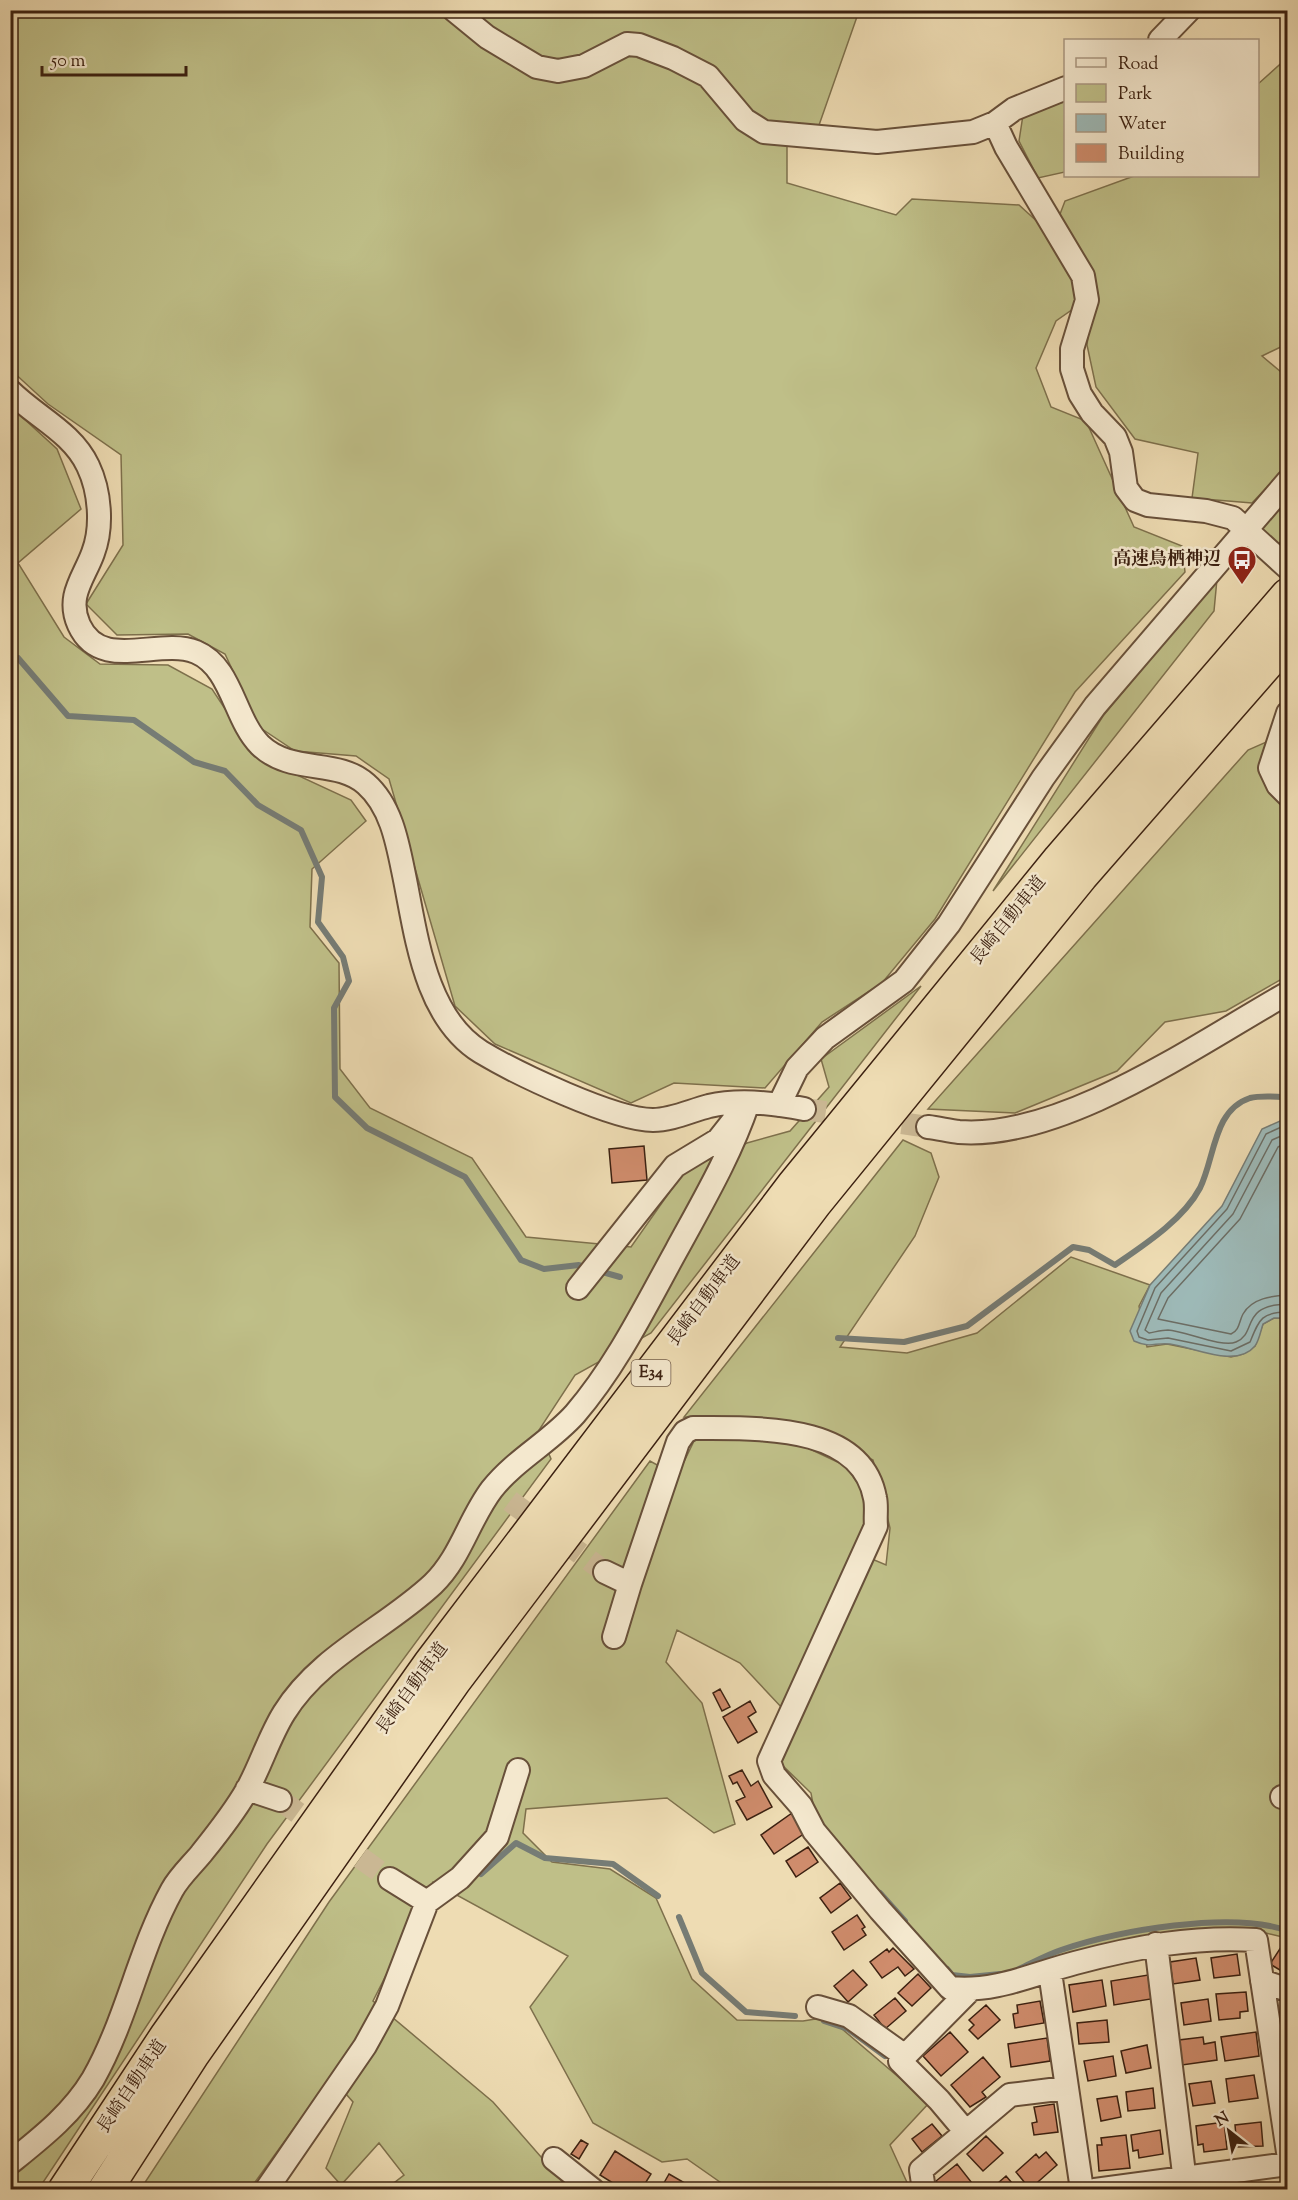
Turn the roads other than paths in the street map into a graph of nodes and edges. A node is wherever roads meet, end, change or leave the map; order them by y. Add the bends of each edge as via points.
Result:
1 (454, 10) edge
2 (1189, 10) edge
3 (1161, 39) edge
4 (1064, 88) edge
5 (995, 123) junction
6 (10, 391) edge
7 (1287, 481) edge
8 (1251, 536) junction
9 (1287, 568) edge
10 (1287, 595) edge
11 (1287, 639) edge
12 (1287, 713) edge
13 (1287, 795) edge
14 (1287, 993) edge
15 (748, 1103) junction
16 (779, 1105) junction
17 (804, 1109) tunnel mouth
18 (928, 1127) tunnel mouth
19 (578, 1288) dead end
20 (605, 1572) tunnel mouth
21 (630, 1584) junction
22 (614, 1636) dead end
23 (518, 1770) dead end
24 (247, 1789) junction
25 (280, 1800) tunnel mouth
26 (390, 1879) tunnel mouth
27 (427, 1902) junction
28 (1156, 1944) junction
29 (1050, 1972) junction
30 (1262, 1981) junction
31 (970, 1990) junction
32 (1287, 1990) edge
33 (818, 2007) dead end
34 (905, 2056) junction
35 (1066, 2088) junction
36 (966, 2132) junction
37 (1287, 2152) edge
38 (554, 2159) dead end
39 (10, 2163) edge
40 (1287, 2164) edge
41 (1185, 2183) edge
42 (65, 2190) edge
43 (105, 2190) edge
44 (266, 2190) edge
45 (594, 2190) edge
46 (924, 2190) edge
47 (1082, 2190) edge
48 (1095, 2190) edge

1 - 5 street via 487,37 537,67 558,71 584,66 627,44 673,58 708,76 745,120 764,132 877,142 973,132
2 - 3 street
4 - 5 street via 1014,109
5 - 8 street via 1083,276 1087,300 1072,349 1072,369 1080,394 1092,413 1115,437 1126,488 1135,500 1148,505 1233,518
6 - 15 street via 58,428 88,465 94,483 100,526 93,554 76,585 74,608 90,640 105,650 194,651 212,662 244,724 271,754 311,767 343,771 368,786 378,798 397,839 413,920 434,993 445,1018 460,1036 499,1063 627,1116 653,1120 711,1105
7 - 8 street
8 - 9 street
8 - 16 street via 1095,706 1043,778 949,924 904,981 825,1038 797,1068
10 - 42 highway, 長崎自動車道 / E34 via 1060,859 793,1186 430,1664 166,2037
11 - 43 highway, 長崎自動車道 / E34 via 1082,876 815,1203 454,1681 192,2055
12 - 13 street via 1270,768
14 - 18 street via 1116,1090 1058,1115 992,1130 960,1132
15 - 16 street
15 - 19 street via 718,1140 675,1166
15 - 24 street via 734,1143 622,1350 564,1425 516,1464 502,1495 478,1510 458,1553 434,1583 303,1686 284,1714
16 - 17 street
20 - 21 street
21 - 22 street
21 - 31 street via 678,1442 685,1432 693,1428 786,1430 840,1448 861,1466 875,1497 876,1526 769,1761 774,1775 801,1806 814,1831 880,1910 950,1988
23 - 27 street via 497,1838 460,1878
24 - 25 street
24 - 39 street via 221,1830 174,1887 116,2032 92,2081 58,2124
26 - 27 street
27 - 44 street via 376,2026
28 - 29 street
28 - 30 street via 1220,1938 1256,1940
28 - 41 street
29 - 31 street
29 - 35 street
30 - 32 street
30 - 37 street
31 - 34 street
33 - 34 street via 849,2016
34 - 36 street via 900,2061
35 - 36 street via 1010,2095
35 - 47 street
36 - 46 street via 921,2170
38 - 45 street
40 - 41 street
41 - 48 street

